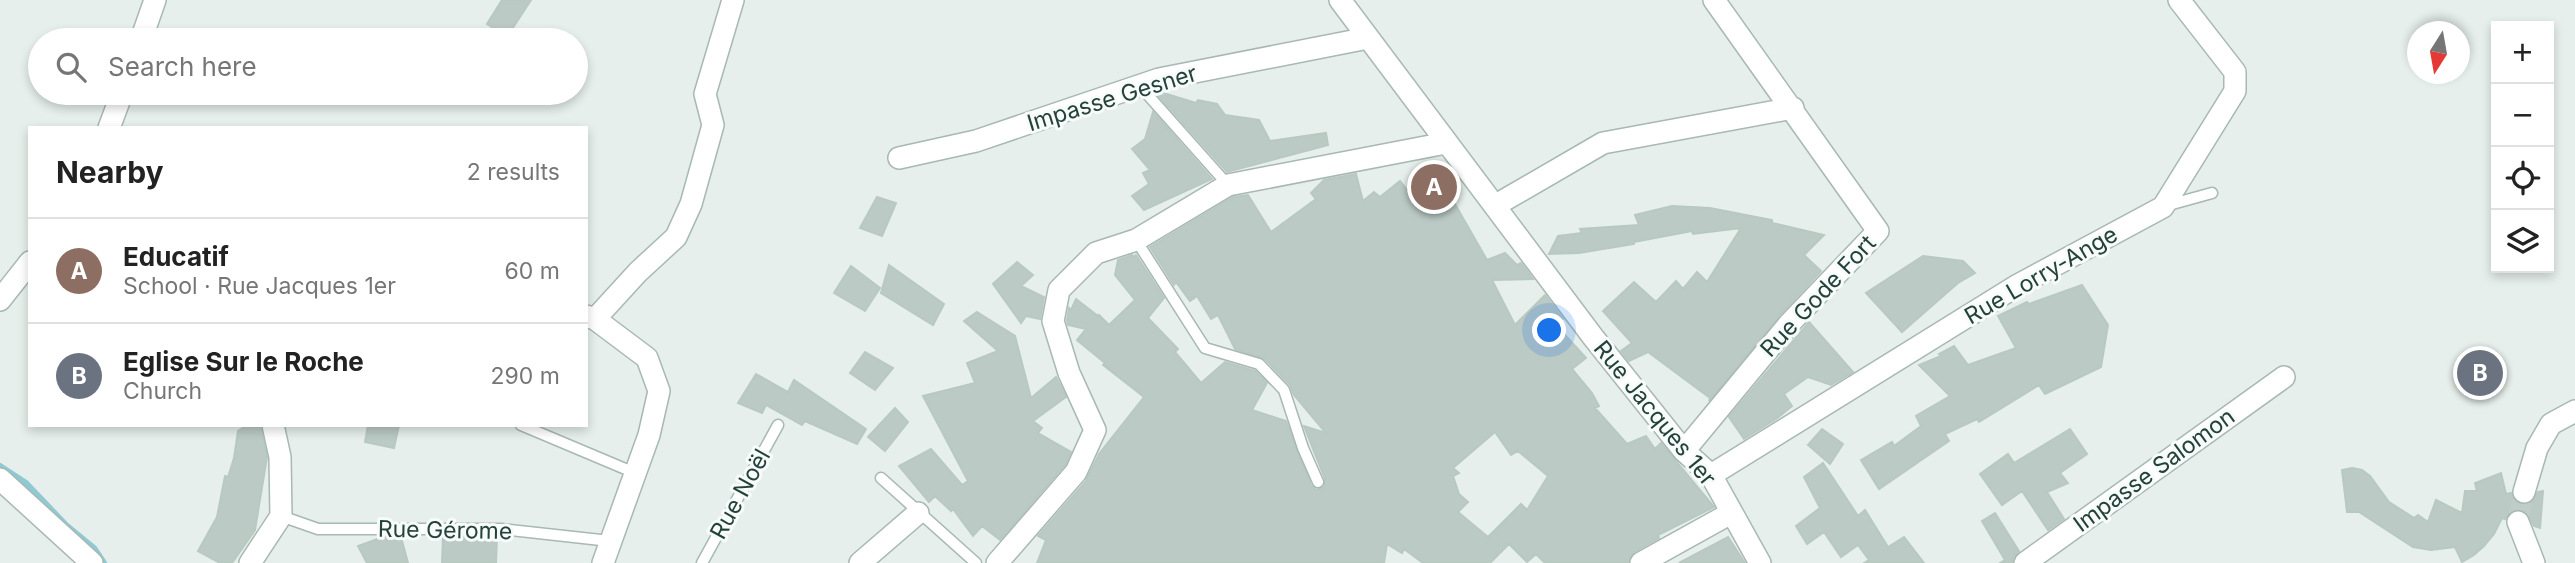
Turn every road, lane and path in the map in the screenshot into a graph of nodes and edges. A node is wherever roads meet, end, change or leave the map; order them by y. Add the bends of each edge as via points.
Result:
1 (155, 0) edge
2 (733, 0) edge
3 (1340, 0) edge
4 (1714, 0) edge
5 (2179, 0) edge
6 (145, 28) edge
7 (1368, 38) junction
8 (1139, 85) junction
9 (117, 105) edge
10 (1793, 108) junction
11 (109, 126) edge
12 (1446, 143) junction
13 (900, 158) dead end
14 (1228, 185) junction
15 (2213, 192) dead end
16 (1496, 205) junction
17 (2163, 207) junction
18 (1136, 240) junction
19 (28, 265) edge
20 (0, 300) edge
21 (591, 317) edge
22 (2284, 377) dead end
23 (2575, 411) edge
24 (778, 425) dead end
25 (273, 427) edge
26 (526, 427) edge
27 (1684, 451) junction
28 (635, 474) junction
29 (1711, 475) junction
30 (881, 478) dead end
31 (0, 479) edge
32 (1318, 482) dead end
33 (2524, 492) tunnel mouth
34 (918, 513) junction
35 (1731, 513) junction
36 (281, 516) junction
37 (2518, 522) tunnel mouth
38 (610, 541) junction
39 (92, 563) edge
40 (250, 563) edge
41 (603, 563) edge
42 (702, 563) edge
43 (860, 563) edge
44 (976, 563) edge
45 (997, 563) edge
46 (1641, 563) edge
47 (1760, 563) edge
48 (2025, 563) edge
49 (2535, 563) edge

1 - 6 street
2 - 21 street via 705,94 713,125 686,215 676,237
3 - 7 street, Rue Jacques 1er
4 - 10 street, Rue Gode Fort
5 - 17 street, Rue Lorry-Ange via 2235,72 2235,91
7 - 8 street, Impasse Gesner
7 - 12 street, Rue Jacques 1er
8 - 13 street, Impasse Gesner via 975,141
8 - 14 lane
9 - 11 street
10 - 16 street via 1602,143
10 - 27 street, Rue Gode Fort via 1878,231 1789,324
12 - 14 street
12 - 16 street, Rue Jacques 1er
14 - 18 street
15 - 17 lane
16 - 27 street, Rue Jacques 1er
17 - 29 street, Rue Lorry-Ange via 2018,285
18 - 32 lane via 1205,348 1259,364 1284,390
18 - 45 street via 1096,253 1059,290 1053,321 1069,373 1095,430 1076,472
19 - 20 street
21 - 28 street via 647,359 659,391
22 - 48 street, Impasse Salomon
23 - 33 street via 2551,424 2537,447
24 - 42 lane, Rue Noël
25 - 36 street via 280,457
26 - 28 lane
27 - 29 street, Rue Jacques 1er
28 - 38 street
29 - 35 street, Rue Jacques 1er
30 - 34 lane
31 - 39 street
34 - 43 street
34 - 44 lane
35 - 46 street
35 - 47 street, Rue Jacques 1er
36 - 38 lane, Rue Gérome via 318,529 501,529
36 - 40 street
37 - 49 street
38 - 41 street

